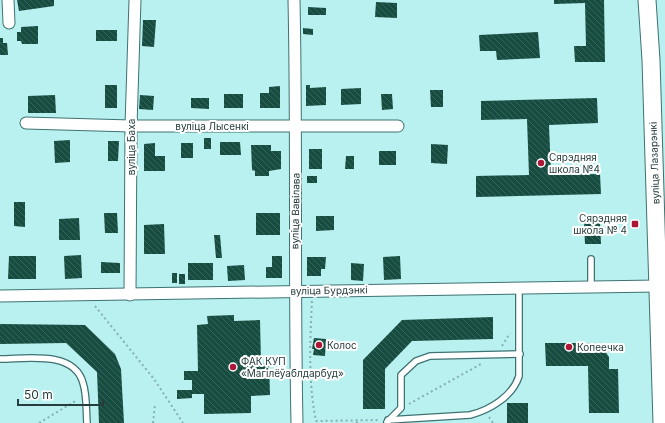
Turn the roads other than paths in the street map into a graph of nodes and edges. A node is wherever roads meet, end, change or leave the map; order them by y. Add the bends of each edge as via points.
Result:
1 (8, 0) edge
2 (135, 0) edge
3 (294, 0) edge
4 (647, 0) edge
5 (9, 23) dead end
6 (26, 123) dead end
7 (131, 126) junction
8 (296, 126) junction
9 (398, 126) dead end
10 (592, 259) dead end
11 (658, 286) junction
12 (591, 287) junction
13 (519, 288) junction
14 (294, 291) junction
15 (130, 295) junction
16 (0, 296) edge
17 (520, 354) junction
18 (0, 359) edge
19 (387, 422) edge
20 (87, 423) edge
21 (297, 423) edge
22 (662, 423) edge

1 - 5 street
2 - 7 street, вуліца Баха
3 - 8 street, вуліца Вавілава
4 - 11 main road, вуліца Лазарэнкі
6 - 7 street, вуліца Лысенкі
7 - 8 street, вуліца Лысенкі
7 - 15 street, вуліца Баха
8 - 9 street, вуліца Лысенкі
8 - 14 street, вуліца Вавілава
10 - 12 lane
11 - 12 street, вуліца Бурдэнкі
11 - 22 main road, вуліца Лазарэнкі
12 - 13 street, вуліца Бурдэнкі
13 - 14 street, вуліца Бурдэнкі
13 - 17 lane
14 - 15 street, вуліца Бурдэнкі
14 - 21 street, вуліца Вавілава
15 - 16 street, вуліца Бурдэнкі
17 - 19 lane via 520,376 517,384 505,396 480,412
17 - 19 lane via 430,356 416,361 401,376 401,408
18 - 20 lane via 58,359 74,368 83,381

